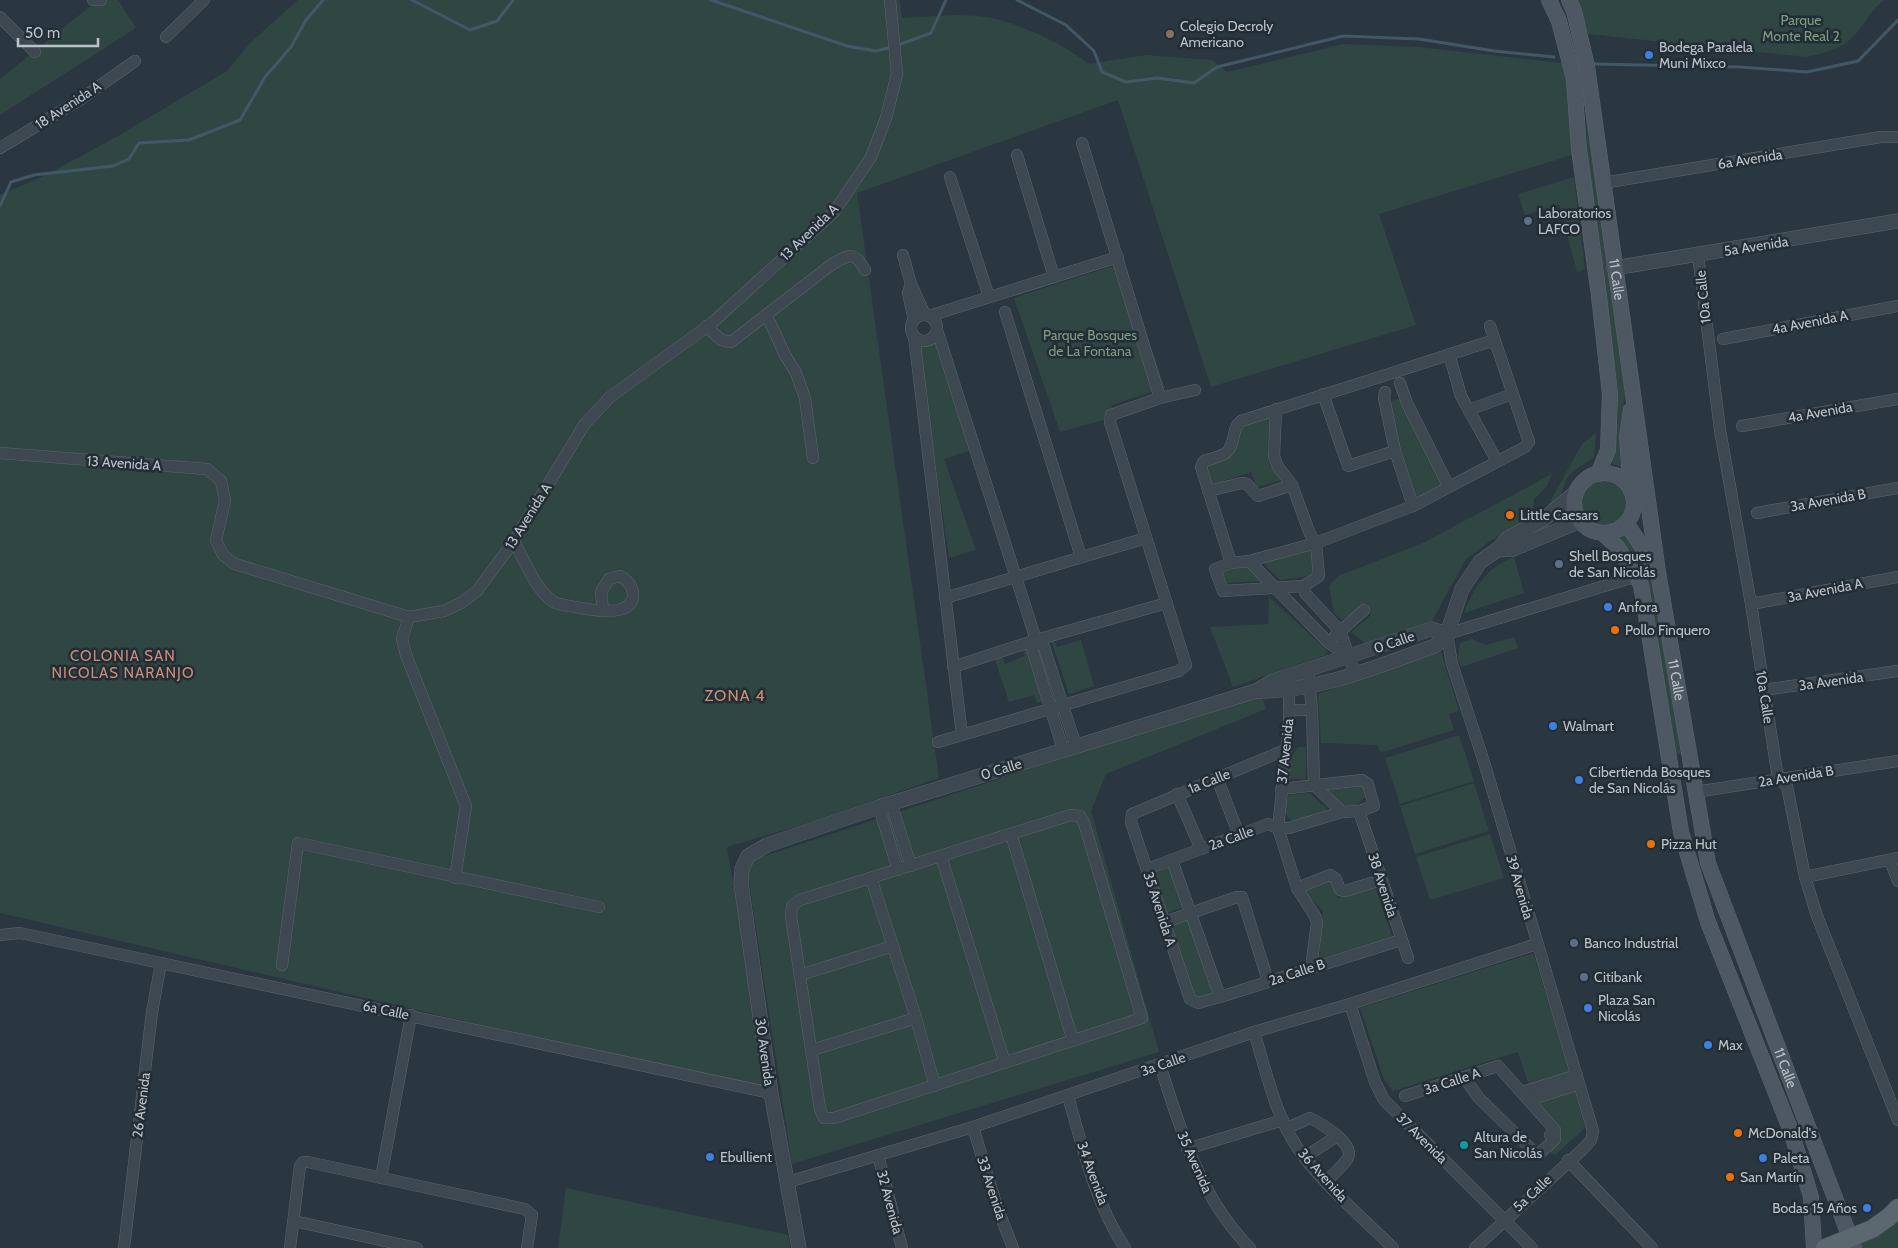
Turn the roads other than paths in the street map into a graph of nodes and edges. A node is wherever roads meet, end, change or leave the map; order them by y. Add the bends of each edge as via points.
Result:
1 (204, 0) edge
2 (890, 0) edge
3 (1549, 0) edge
4 (1568, 0) edge
5 (0, 16) edge
6 (166, 37) dead end
7 (35, 52) dead end
8 (135, 61) dead end
9 (1898, 137) edge
10 (1082, 143) dead end
11 (0, 148) edge
12 (1016, 155) dead end
13 (950, 177) dead end
14 (1603, 183) junction
15 (1898, 221) edge
16 (903, 255) dead end
17 (1698, 255) junction
18 (1118, 257) junction
19 (1614, 268) junction
20 (865, 270) dead end
21 (1054, 277) junction
22 (911, 284) junction
23 (989, 298) junction
24 (1898, 306) edge
25 (1005, 312) dead end
26 (927, 315) junction
27 (767, 316) junction
28 (914, 320) junction
29 (706, 326) junction
30 (1490, 326) dead end
31 (937, 330) junction
32 (914, 336) junction
33 (1723, 339) dead end
34 (1494, 343) junction
35 (1449, 354) junction
36 (1390, 381) junction
37 (1195, 390) dead end
38 (1323, 394) junction
39 (1512, 394) junction
40 (1634, 395) junction
41 (1160, 398) junction
42 (1898, 399) edge
43 (1276, 410) junction
44 (1469, 410) junction
45 (1742, 426) dead end
46 (1394, 451) junction
47 (0, 453) edge
48 (813, 458) dead end
49 (1497, 461) junction
50 (1598, 474) junction
51 (1292, 485) junction
52 (1449, 487) junction
53 (1898, 488) edge
54 (1631, 490) junction
55 (1208, 491) junction
56 (1575, 494) junction
57 (1413, 506) junction
58 (1757, 513) dead end
59 (1580, 521) junction
60 (1626, 523) junction
61 (1603, 533) junction
62 (1146, 538) junction
63 (514, 542) junction
64 (1316, 543) junction
65 (1497, 550) junction
66 (1081, 557) junction
67 (1249, 561) junction
68 (1231, 563) junction
69 (1658, 572) junction
70 (1637, 576) junction
71 (1898, 576) edge
72 (1016, 577) junction
73 (1304, 586) junction
74 (1274, 587) junction
75 (945, 598) junction
76 (1167, 603) junction
77 (1751, 604) junction
78 (603, 610) dead end
79 (1364, 610) dead end
80 (1322, 612) junction
81 (409, 616) junction
82 (1311, 625) junction
83 (1340, 631) junction
84 (1447, 634) junction
85 (1036, 640) junction
86 (1328, 642) junction
87 (1349, 657) junction
88 (953, 668) junction
89 (1308, 670) junction
90 (1898, 671) edge
91 (1354, 673) junction
92 (1289, 683) junction
93 (1310, 686) junction
94 (1764, 690) junction
95 (1062, 705) junction
96 (1050, 710) junction
97 (1289, 710) junction
98 (1312, 710) junction
99 (962, 735) junction
100 (938, 742) dead end
101 (1070, 748) junction
102 (1285, 750) junction
103 (1898, 760) edge
104 (1217, 778) junction
105 (1778, 778) junction
106 (1314, 785) junction
107 (1281, 789) junction
108 (1695, 792) junction
109 (1177, 794) junction
110 (885, 805) junction
111 (1342, 812) junction
112 (1359, 812) junction
113 (1132, 814) joint
114 (1278, 828) junction
115 (1011, 834) junction
116 (1239, 835) junction
117 (904, 842) junction
118 (891, 845) junction
119 (1201, 849) junction
120 (748, 856) joint
121 (941, 856) junction
122 (1894, 859) edge
123 (1172, 860) junction
124 (911, 866) junction
125 (1147, 869) junction
126 (898, 870) junction
127 (1805, 877) junction
128 (455, 878) junction
129 (871, 878) junction
130 (1381, 880) junction
131 (1898, 881) edge
132 (1297, 888) junction
133 (599, 907) dead end
134 (1191, 912) junction
135 (1165, 922) junction
136 (0, 935) edge
137 (1401, 940) junction
138 (1537, 944) junction
139 (893, 946) junction
140 (1408, 958) dead end
141 (161, 963) junction
142 (282, 965) dead end
143 (1311, 967) junction
144 (800, 975) junction
145 (1268, 981) junction
146 (1220, 997) junction
147 (1194, 1003) joint
148 (1350, 1004) junction
149 (411, 1015) junction
150 (916, 1018) junction
151 (1254, 1032) junction
152 (1073, 1041) junction
153 (812, 1050) junction
154 (1005, 1063) junction
155 (1160, 1065) junction
156 (1464, 1077) junction
157 (1578, 1080) junction
158 (935, 1086) junction
159 (771, 1093) junction
160 (1068, 1096) junction
161 (1405, 1096) dead end
162 (1525, 1096) junction
163 (1898, 1120) edge
164 (1285, 1124) junction
165 (973, 1127) junction
166 (1337, 1136) junction
167 (1590, 1140) joint
168 (1187, 1149) junction
169 (878, 1155) junction
170 (1305, 1157) junction
171 (1568, 1160) junction
172 (381, 1178) junction
173 (1326, 1181) junction
174 (788, 1182) junction
175 (1898, 1208) edge
176 (1504, 1220) junction
177 (294, 1221) junction
178 (1852, 1242) edge
179 (124, 1248) edge
180 (290, 1248) edge
181 (417, 1248) edge
182 (527, 1248) edge
183 (799, 1248) edge
184 (902, 1248) edge
185 (1013, 1248) edge
186 (1125, 1248) edge
187 (1250, 1248) edge
188 (1393, 1248) edge
189 (1475, 1248) edge
190 (1532, 1248) edge
191 (1652, 1248) edge
192 (1814, 1248) edge
193 (1825, 1248) edge

1 - 6 street
2 - 29 street, 13 Avenida A via 897,74 886,118 871,157 834,212
3 - 50 main road, 11 Calle via 1559,20 1574,79 1578,149 1610,394 1608,450
4 - 14 main road, 11 Calle via 1574,11 1587,66
5 - 7 street
8 - 11 street, 18 Avenida A via 81,99
9 - 14 street, 6a Avenida via 1881,137
10 - 18 street
12 - 21 street
13 - 23 street
14 - 19 main road, 11 Calle
15 - 17 street, 5a Avenida
16 - 22 street
17 - 19 street, 5a Avenida
17 - 77 street, 10a Calle via 1720,430
18 - 21 street
18 - 41 street
19 - 40 main road, 11 Calle
20 - 27 street via 859,258 845,256
21 - 23 street
22 - 26 street
22 - 28 street via 908,293
23 - 26 street
24 - 33 street, 4a Avenida A
25 - 66 street
26 - 28 street
26 - 31 street via 936,322
27 - 29 street via 731,342 720,340
27 - 48 street via 805,398
28 - 32 street via 911,328
29 - 63 street, 13 Avenida A via 610,397 584,425
30 - 34 street
31 - 32 street via 929,340 921,341
31 - 72 street
32 - 75 street
34 - 35 street
34 - 39 street
35 - 36 street via 1411,367
35 - 44 street via 1461,396
36 - 38 street via 1366,380
36 - 46 street via 1384,398
36 - 52 street via 1407,403
37 - 41 street
38 - 43 street
38 - 46 street via 1348,466
39 - 44 street
39 - 49 street via 1529,442
40 - 54 main road via 1627,437
40 - 69 main road, 11 Calle
41 - 62 street via 1110,415
42 - 45 street, 4a Avenida
43 - 51 street via 1274,456
43 - 55 street via 1240,421 1226,453 1204,461 1201,467
44 - 49 street
46 - 57 street
47 - 81 street, 13 Avenida A via 207,469 221,481 225,501 216,540 223,555 235,564
49 - 52 street
50 - 54 main road via 1617,476
50 - 56 main road via 1584,481
51 - 55 street via 1258,496 1242,483
51 - 64 street
52 - 57 street
53 - 58 street, 3a Avenida B
54 - 60 main road via 1633,508
55 - 68 street
56 - 59 main road via 1574,508
56 - 65 street via 1544,519 1508,538
57 - 64 street
59 - 61 main road via 1586,527
59 - 65 street via 1513,549
60 - 61 main road
60 - 69 main road
61 - 70 main road, 11 Calle
62 - 66 street
62 - 76 street
63 - 78 street via 548,600
63 - 81 street, 13 Avenida A via 477,591 462,603 444,611
64 - 67 street
64 - 73 street via 1319,576
65 - 84 street via 1480,562 1462,588
66 - 72 street
67 - 68 street
67 - 74 street
68 - 74 street via 1216,569 1223,591
69 - 108 main road, 11 Calle
70 - 84 street, 0 Calle
70 - 192 main road, 11 Calle via 1681,832 1708,922 1791,1131 1811,1197
71 - 77 street, 3a Avenida A
72 - 75 street
72 - 85 street
73 - 74 street
73 - 80 street via 1305,593
74 - 82 street
75 - 88 street
76 - 85 street
76 - 95 street via 1186,665 1179,671
77 - 94 street, 10a Calle
79 - 83 street
80 - 82 street
80 - 83 street
81 - 128 street via 402,639 406,655 466,806
82 - 86 street
83 - 86 street
83 - 87 street
84 - 87 street, 0 Calle via 1431,629
84 - 91 street, 0 Calle via 1435,646
84 - 138 street, 39 Avenida via 1452,664
85 - 88 street
85 - 95 street via 1044,647
85 - 96 street via 1032,649
86 - 87 street
87 - 89 street, 0 Calle
87 - 91 street
88 - 99 street
89 - 92 street, 0 Calle
89 - 93 street
90 - 94 street, 3a Avenida
91 - 93 street, 0 Calle
92 - 93 street, 0 Calle
92 - 97 street, 37 Avenida
92 - 101 street, 0 Calle via 1273,681 1256,691
93 - 98 street
94 - 105 street, 10a Calle
95 - 96 street
95 - 101 street
96 - 99 street
96 - 101 street
97 - 98 street
97 - 102 street, 37 Avenida
98 - 106 street
99 - 100 street
101 - 110 street, 0 Calle
102 - 104 street, 1a Calle
102 - 107 street, 37 Avenida
103 - 105 street, 2a Avenida B
104 - 109 street, 1a Calle
104 - 116 street
105 - 108 street, 2a Avenida B
105 - 127 street, 10a Calle via 1784,782 1788,792
106 - 107 street
106 - 111 street
106 - 112 street, 2a Calle via 1366,781 1374,806
107 - 114 street, 37 Avenida
108 - 178 main road, 11 Calle via 1708,863
109 - 113 street, 1a Calle
109 - 119 street
110 - 117 street
110 - 118 street
110 - 120 street, 0 Calle via 767,845
111 - 112 street, 2a Calle
111 - 114 street, 2a Calle via 1289,828
112 - 130 street, 38 Avenida
113 - 125 street, 35 Avenida A via 1131,822
114 - 116 street, 2a Calle via 1268,824
114 - 132 street, 37 Avenida
115 - 121 street
115 - 152 street
115 - 152 street via 1071,815 1080,816 1142,1011 1142,1018 1137,1021
116 - 119 street, 2a Calle
117 - 118 street
117 - 124 street
118 - 126 street
119 - 123 street, 2a Calle
120 - 159 street, 30 Avenida via 742,869 741,883
121 - 124 street
121 - 154 street
122 - 127 street
122 - 131 street
123 - 125 street, 2a Calle
123 - 134 street
124 - 126 street
125 - 135 street, 35 Avenida A
126 - 129 street
127 - 163 street, 10a Calle via 1817,916
128 - 133 street
128 - 142 street via 298,843
129 - 139 street
129 - 144 street via 800,900 792,906
130 - 132 street via 1345,891 1340,890 1336,879 1330,875
130 - 137 street, 38 Avenida
132 - 143 street, 37 Avenida via 1315,916
134 - 135 street
134 - 145 street via 1242,897
134 - 146 street
135 - 147 street, 35 Avenida A
136 - 141 street, 6a Calle via 20,933
137 - 140 street, 38 Avenida
137 - 143 street, 2a Calle B
138 - 148 street, 3a Calle
138 - 157 street, 39 Avenida
139 - 144 street
139 - 150 street
141 - 149 street, 6a Calle
141 - 179 street, 26 Avenida via 152,1012
143 - 145 street, 2a Calle B
144 - 153 street
145 - 146 street, 2a Calle B
146 - 147 street, 2a Calle B
148 - 151 street, 3a Calle
148 - 176 street, 37 Avenida via 1384,1100
149 - 159 street, 6a Calle
149 - 172 street
150 - 153 street
150 - 158 street
151 - 155 street, 3a Calle
151 - 164 street, 36 Avenida
152 - 154 street
153 - 158 street via 824,1118 834,1118
154 - 158 street
155 - 160 street, 3a Calle
155 - 168 street, 35 Avenida
156 - 161 street, 3a Calle A
156 - 162 street, 3a Calle A via 1498,1066
156 - 162 street via 1478,1097 1539,1154 1555,1139
157 - 162 street
157 - 167 street, 39 Avenida via 1592,1131
159 - 174 street, 30 Avenida
160 - 165 street, 3a Calle
160 - 186 street, 34 Avenida via 1089,1168
164 - 166 street via 1310,1118
164 - 168 street
164 - 170 street, 36 Avenida
165 - 169 street, 3a Calle
165 - 185 street, 33 Avenida via 997,1208
166 - 170 street
166 - 173 street via 1349,1151 1348,1157
167 - 171 street, 5a Calle
168 - 187 street, 35 Avenida via 1211,1198 1235,1233
169 - 174 street, 3a Calle
169 - 184 street, 32 Avenida
170 - 173 street, 36 Avenida
171 - 176 street, 5a Calle
171 - 191 street
172 - 177 street via 303,1162
172 - 182 street via 530,1211
173 - 188 street, 36 Avenida
174 - 183 street, 30 Avenida
175 - 178 main road via 1878,1226
176 - 189 street, 5a Calle
176 - 190 street, 37 Avenida
177 - 180 street
177 - 181 street
178 - 193 main road

